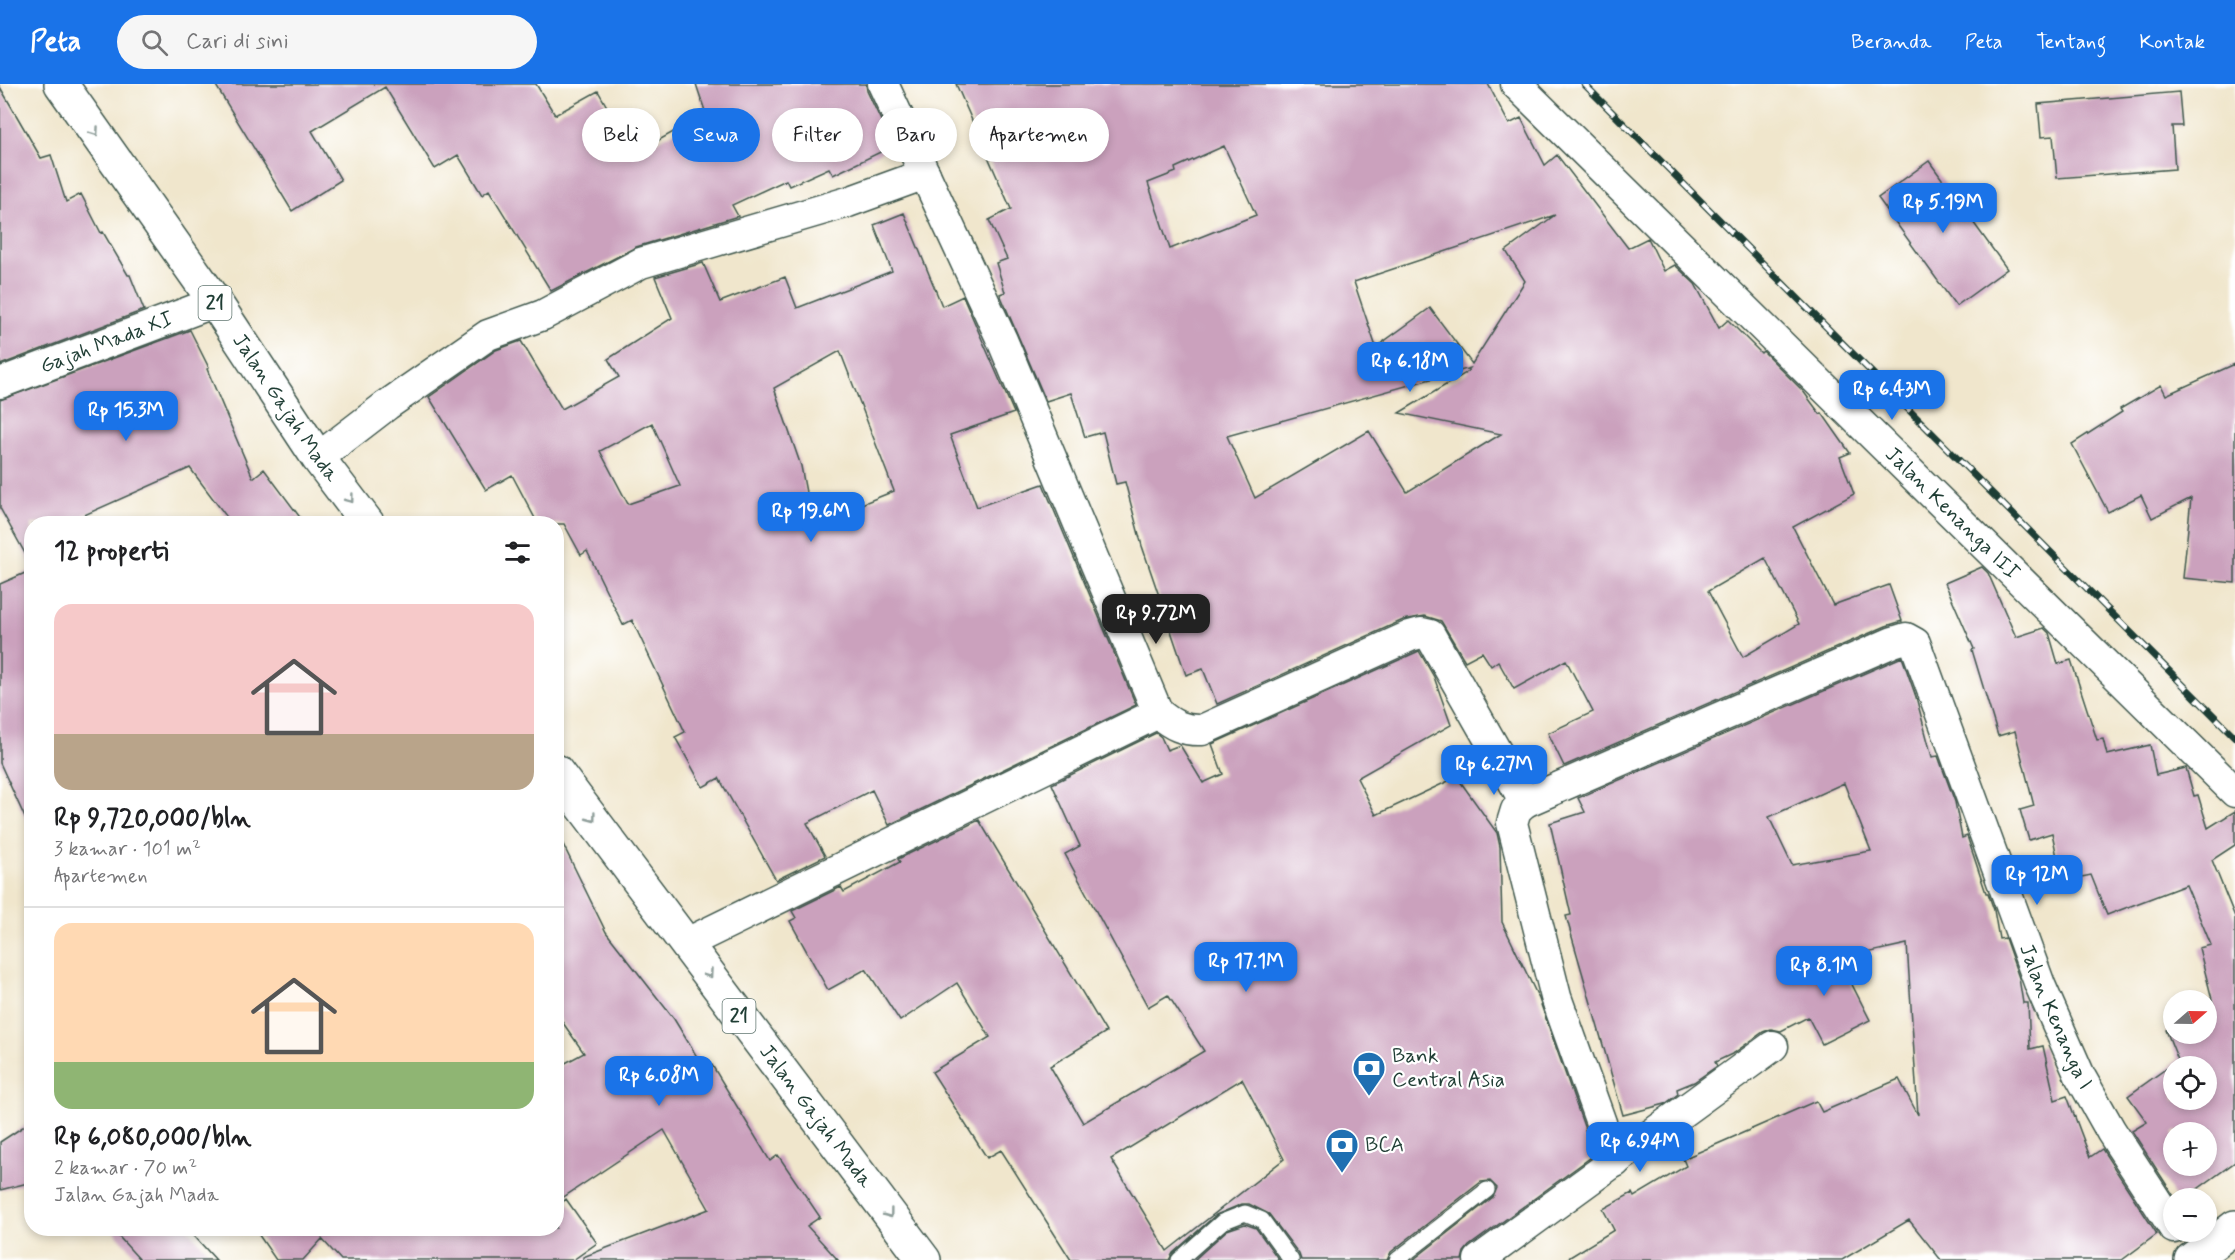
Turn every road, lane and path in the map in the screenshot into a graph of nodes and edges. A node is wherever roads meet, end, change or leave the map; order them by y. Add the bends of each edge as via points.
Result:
1 (61, 84) edge
2 (883, 84) edge
3 (1516, 84) edge
4 (925, 174) junction
5 (215, 302) junction
6 (0, 383) edge
7 (318, 458) junction
8 (362, 516) edge
9 (1158, 713) junction
10 (564, 782) edge
11 (2235, 792) edge
12 (1525, 802) junction
13 (687, 943) junction
14 (1773, 1046) dead end
15 (1615, 1162) junction
16 (1487, 1190) dead end
17 (2163, 1213) edge
18 (2235, 1227) edge
19 (2181, 1242) edge
20 (924, 1260) edge
21 (1179, 1260) edge
22 (1291, 1260) edge
23 (1397, 1260) edge
24 (1479, 1260) edge
25 (2192, 1260) edge

1 -> 5 main road, Jalan Gajah Mada / 21
2 - 4 street
3 - 11 street, Jalan Kenanga III
4 - 7 street via 848,202 641,263 543,315 488,335
4 - 9 street via 1002,340
5 - 6 street, Gajah Mada XI
5 - 7 main road, Jalan Gajah Mada / 21
7 -> 8 main road, Jalan Gajah Mada / 21
9 - 12 street via 1179,728 1202,730 1389,645 1421,633 1430,635
9 - 13 street
10 -> 13 main road, Jalan Gajah Mada / 21
12 - 15 street via 1516,810 1512,823 1556,997
12 - 17 street, Jalan Kenanga I via 1893,642 1905,638 1915,643 2040,985 2080,1076
13 -> 20 main road, Jalan Gajah Mada / 21
14 - 15 street
15 - 24 street
16 - 23 lane
18 - 25 main road
19 - 25 street, Jalan Kenanga I
21 - 22 lane via 1222,1222 1245,1213 1262,1220

